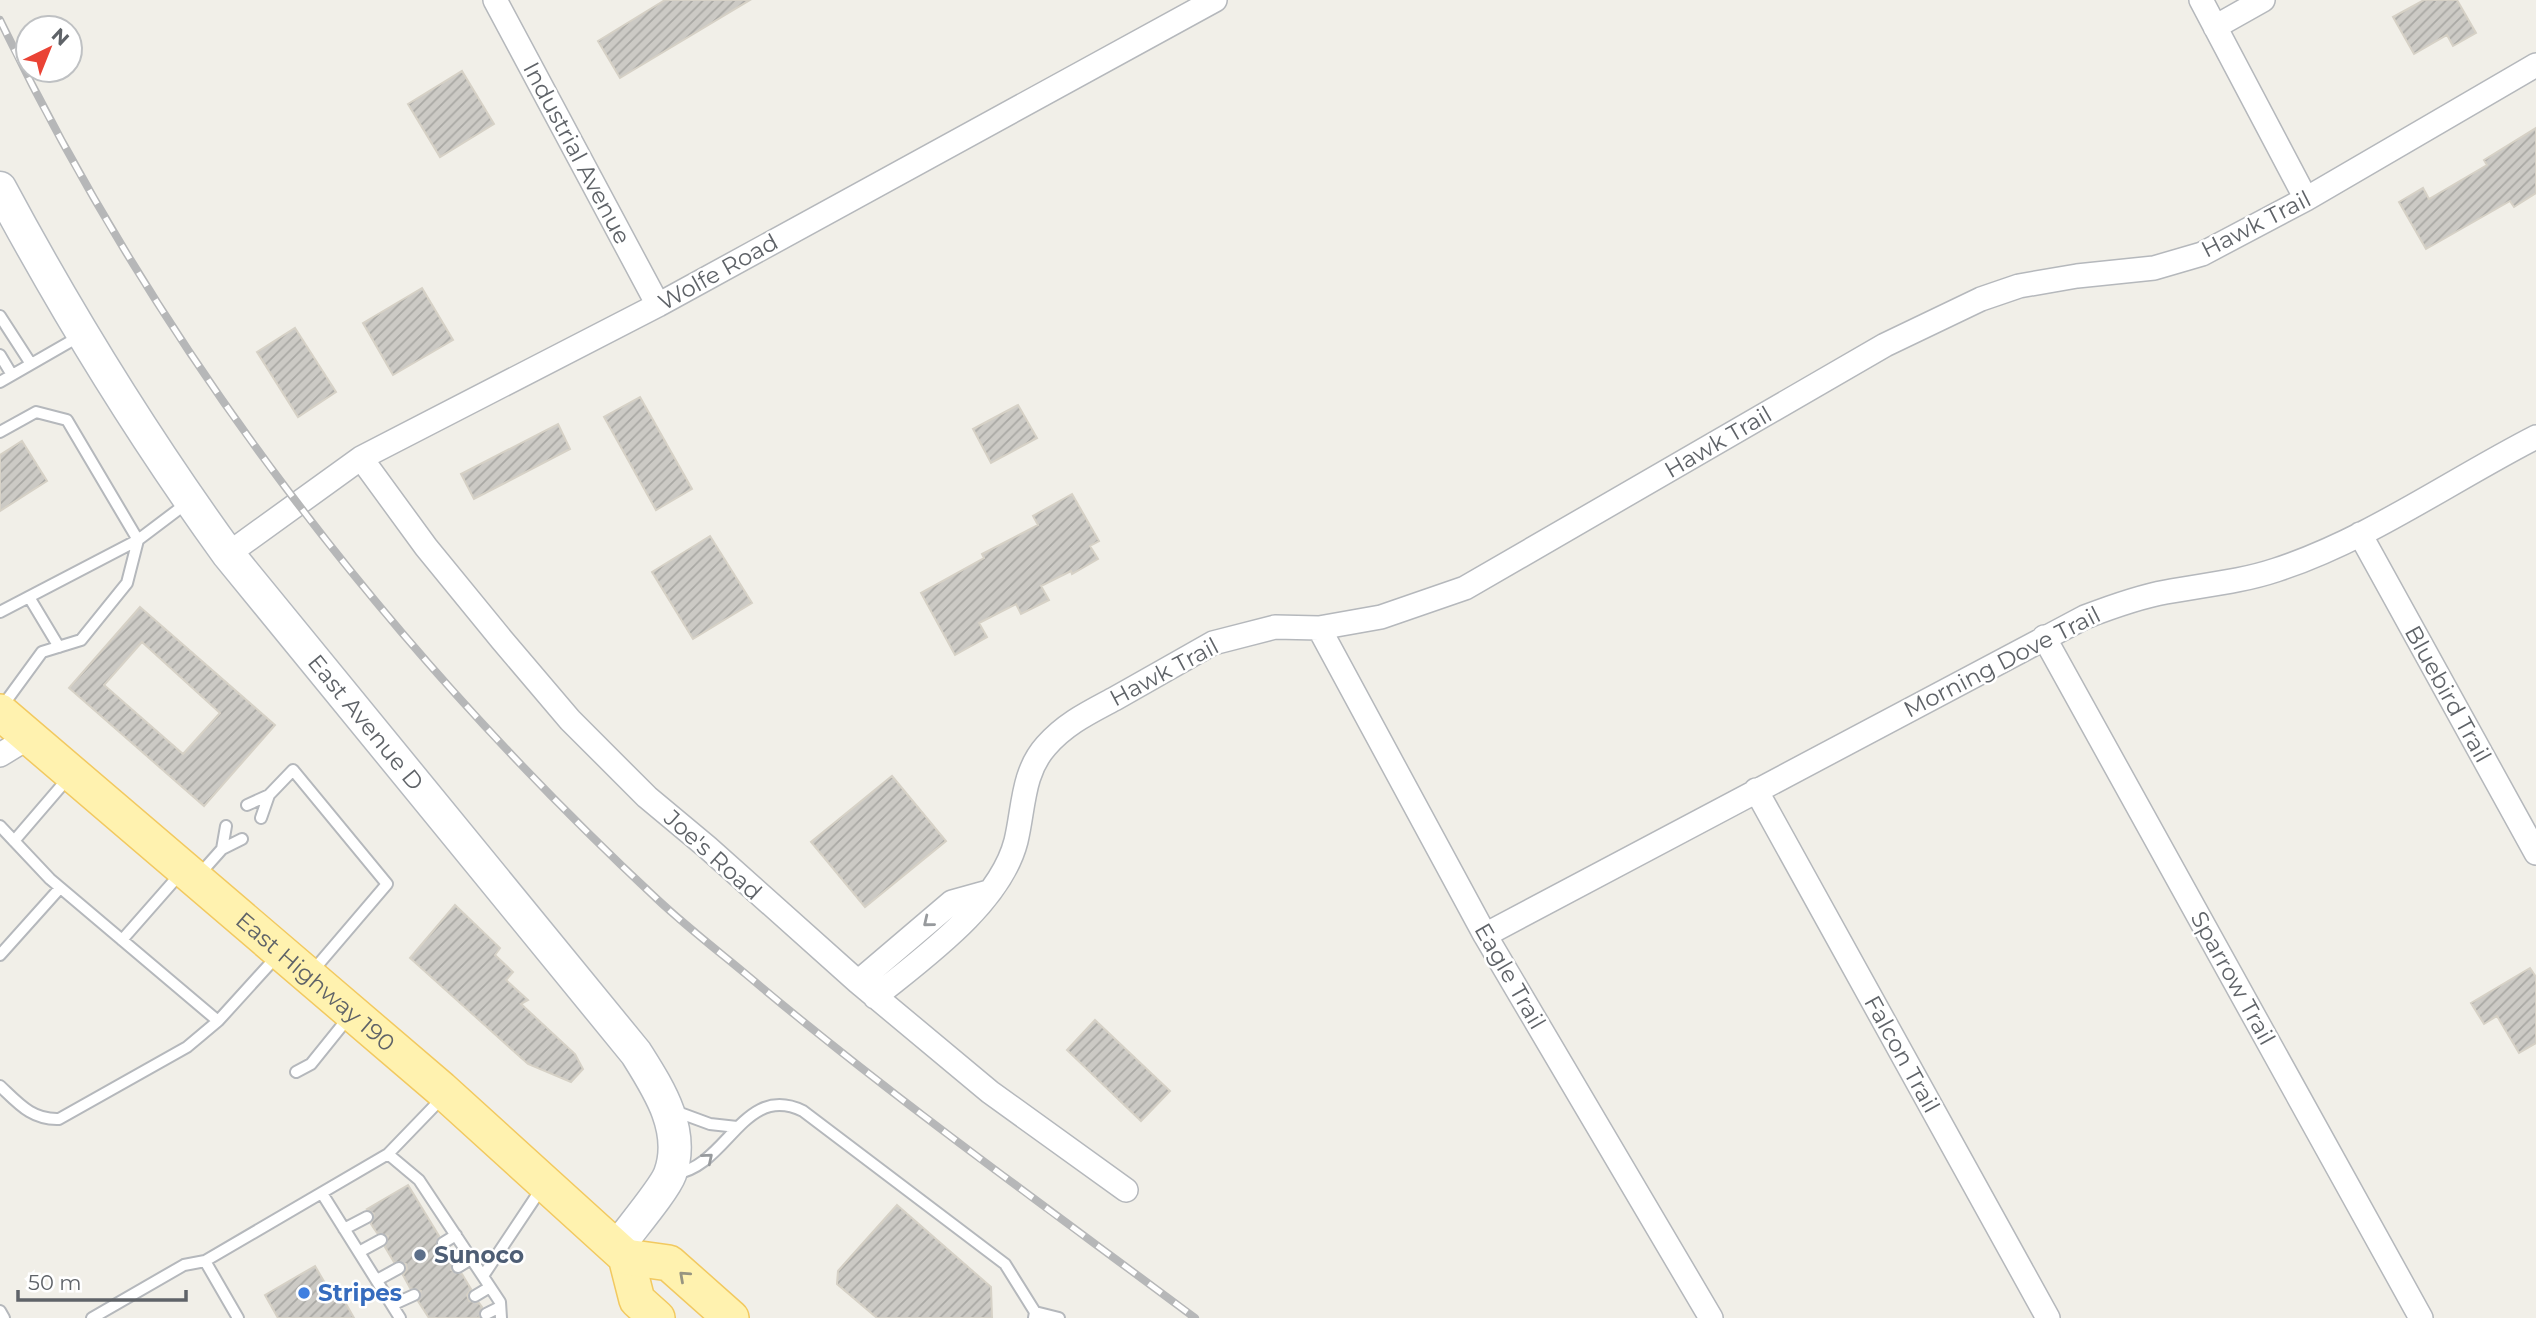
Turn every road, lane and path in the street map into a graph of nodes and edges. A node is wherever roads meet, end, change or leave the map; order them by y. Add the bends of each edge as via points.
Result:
1 (495, 0) edge
2 (1215, 0) edge
3 (2201, 0) edge
4 (2263, 0) edge
5 (2215, 27) junction
6 (2536, 65) edge
7 (0, 188) edge
8 (2306, 199) junction
9 (659, 305) junction
10 (0, 316) edge
11 (83, 334) junction
12 (0, 355) edge
13 (31, 364) junction
14 (12, 375) junction
15 (0, 382) edge
16 (0, 432) edge
17 (2536, 437) edge
18 (361, 458) junction
19 (190, 502) junction
20 (2360, 534) junction
21 (138, 540) junction
22 (228, 554) junction
23 (29, 597) junction
24 (0, 612) edge
25 (1319, 628) junction
26 (2044, 637) junction
27 (59, 647) junction
28 (0, 711) edge
29 (31, 736) junction
30 (0, 755) edge
31 (73, 773) junction
32 (1756, 790) junction
33 (269, 795) junction
34 (247, 805) dead end
35 (261, 818) dead end
36 (226, 826) dead end
37 (0, 827) edge
38 (242, 839) dead end
39 (14, 841) junction
40 (222, 849) junction
41 (2536, 853) edge
42 (190, 873) junction
43 (60, 888) junction
44 (1485, 935) junction
45 (122, 940) junction
46 (281, 952) junction
47 (0, 955) edge
48 (309, 975) junction
49 (866, 990) junction
50 (352, 1013) junction
51 (218, 1021) junction
52 (296, 1072) dead end
53 (0, 1086) edge
54 (446, 1094) junction
55 (668, 1108) junction
56 (737, 1127) junction
57 (388, 1154) junction
58 (670, 1174) junction
59 (422, 1184) junction
60 (545, 1184) junction
61 (1126, 1190) dead end
62 (411, 1191) dead end
63 (323, 1195) junction
64 (437, 1207) junction
65 (425, 1214) dead end
66 (367, 1216) dead end
67 (344, 1229) junction
68 (456, 1235) junction
69 (381, 1240) dead end
70 (443, 1243) dead end
71 (359, 1252) junction
72 (621, 1253) junction
73 (471, 1259) junction
74 (205, 1261) junction
75 (458, 1267) dead end
76 (398, 1268) dead end
77 (483, 1276) junction
78 (377, 1280) junction
79 (490, 1287) junction
80 (414, 1295) dead end
81 (475, 1296) dead end
82 (392, 1305) junction
83 (0, 1311) edge
84 (501, 1312) edge
85 (486, 1314) dead end
86 (1035, 1315) edge
87 (4, 1318) edge
88 (92, 1318) edge
89 (237, 1318) edge
90 (400, 1318) edge
91 (657, 1318) edge
92 (731, 1318) edge
93 (1059, 1318) edge
94 (1711, 1318) edge
95 (2048, 1318) edge
96 (2421, 1318) edge

1 - 9 street, Industrial Avenue
2 - 9 street, Wolfe Road
3 - 5 street
4 - 5 street
5 - 8 street
6 - 8 street, Hawk Trail
7 - 11 main road, East Avenue D
8 - 25 street, Hawk Trail via 2202,254 2154,268 2019,286 1981,299 1885,345 1465,588 1392,614
9 - 18 street, Wolfe Road
10 - 13 lane
11 - 13 lane
11 - 19 main road, East Avenue D
12 - 14 lane
13 - 14 lane
14 - 15 lane
16 - 21 lane via 36,412 67,420
17 - 20 street, Morning Dove Trail
18 - 22 street, Wolfe Road
18 - 49 street, Joe's Road via 426,547 570,720 647,797
19 - 21 lane
19 - 22 main road, East Avenue D
20 - 26 street, Morning Dove Trail via 2277,570 2120,604
20 - 41 street, Bluebird Trail
21 - 23 lane
21 - 27 lane via 127,583 81,640
22 - 55 main road, East Avenue D via 636,1053
23 - 24 lane
23 - 27 lane
25 - 44 street, Eagle Trail
25 - 49 street, Hawk Trail via 1275,627 1213,643 1063,727 1031,770 1016,842 999,879 988,892 952,902
26 - 32 street, Morning Dove Trail
26 - 96 street, Sparrow Trail
27 - 28 lane via 42,652
28 - 29 main road, East Highway 190
29 - 30 street
29 - 31 main road, East Highway 190
31 - 39 lane
31 - 42 main road, East Highway 190
32 - 44 street, Morning Dove Trail
32 - 95 street, Falcon Trail
33 - 34 lane
33 - 35 lane
33 - 48 lane via 293,770 387,884
36 - 40 lane
37 - 39 lane
38 - 40 lane
39 - 43 lane
40 - 42 lane
42 - 45 lane
42 - 46 main road, East Highway 190
43 - 45 lane
43 - 47 lane
44 - 94 street, Eagle Trail
45 - 51 lane
46 - 48 main road, East Highway 190
46 - 51 lane
48 - 50 main road, East Highway 190
49 - 61 street, Joe's Road via 990,1091
50 - 52 lane via 311,1064
50 - 54 main road, East Highway 190
51 - 53 lane via 187,1047 59,1119 29,1114
54 - 57 lane
54 - 60 main road, East Highway 190
55 - 56 lane via 710,1124
55 - 58 main road, East Avenue D via 673,1146
58 -> 56 lane via 692,1171
56 - 86 lane via 764,1106 787,1103 803,1111 1005,1264
57 - 59 lane
57 - 63 lane
58 - 72 main road
59 - 62 lane
59 - 64 lane
60 - 72 main road, East Highway 190
60 - 77 lane
63 - 67 lane
63 - 74 lane
64 - 65 lane
64 - 68 lane
66 - 67 lane
67 - 71 lane
68 - 70 lane
68 - 73 lane
69 - 71 lane
71 - 78 lane
72 - 91 main road via 638,1300
92 -> 72 main road via 669,1263
73 - 75 lane
73 - 77 lane
74 - 88 lane via 184,1265
74 - 89 lane
76 - 78 lane
77 - 79 lane
78 - 82 lane
79 - 81 lane
79 - 84 lane
80 - 82 lane
82 - 90 lane
83 - 87 lane
84 - 85 lane
86 - 93 lane

